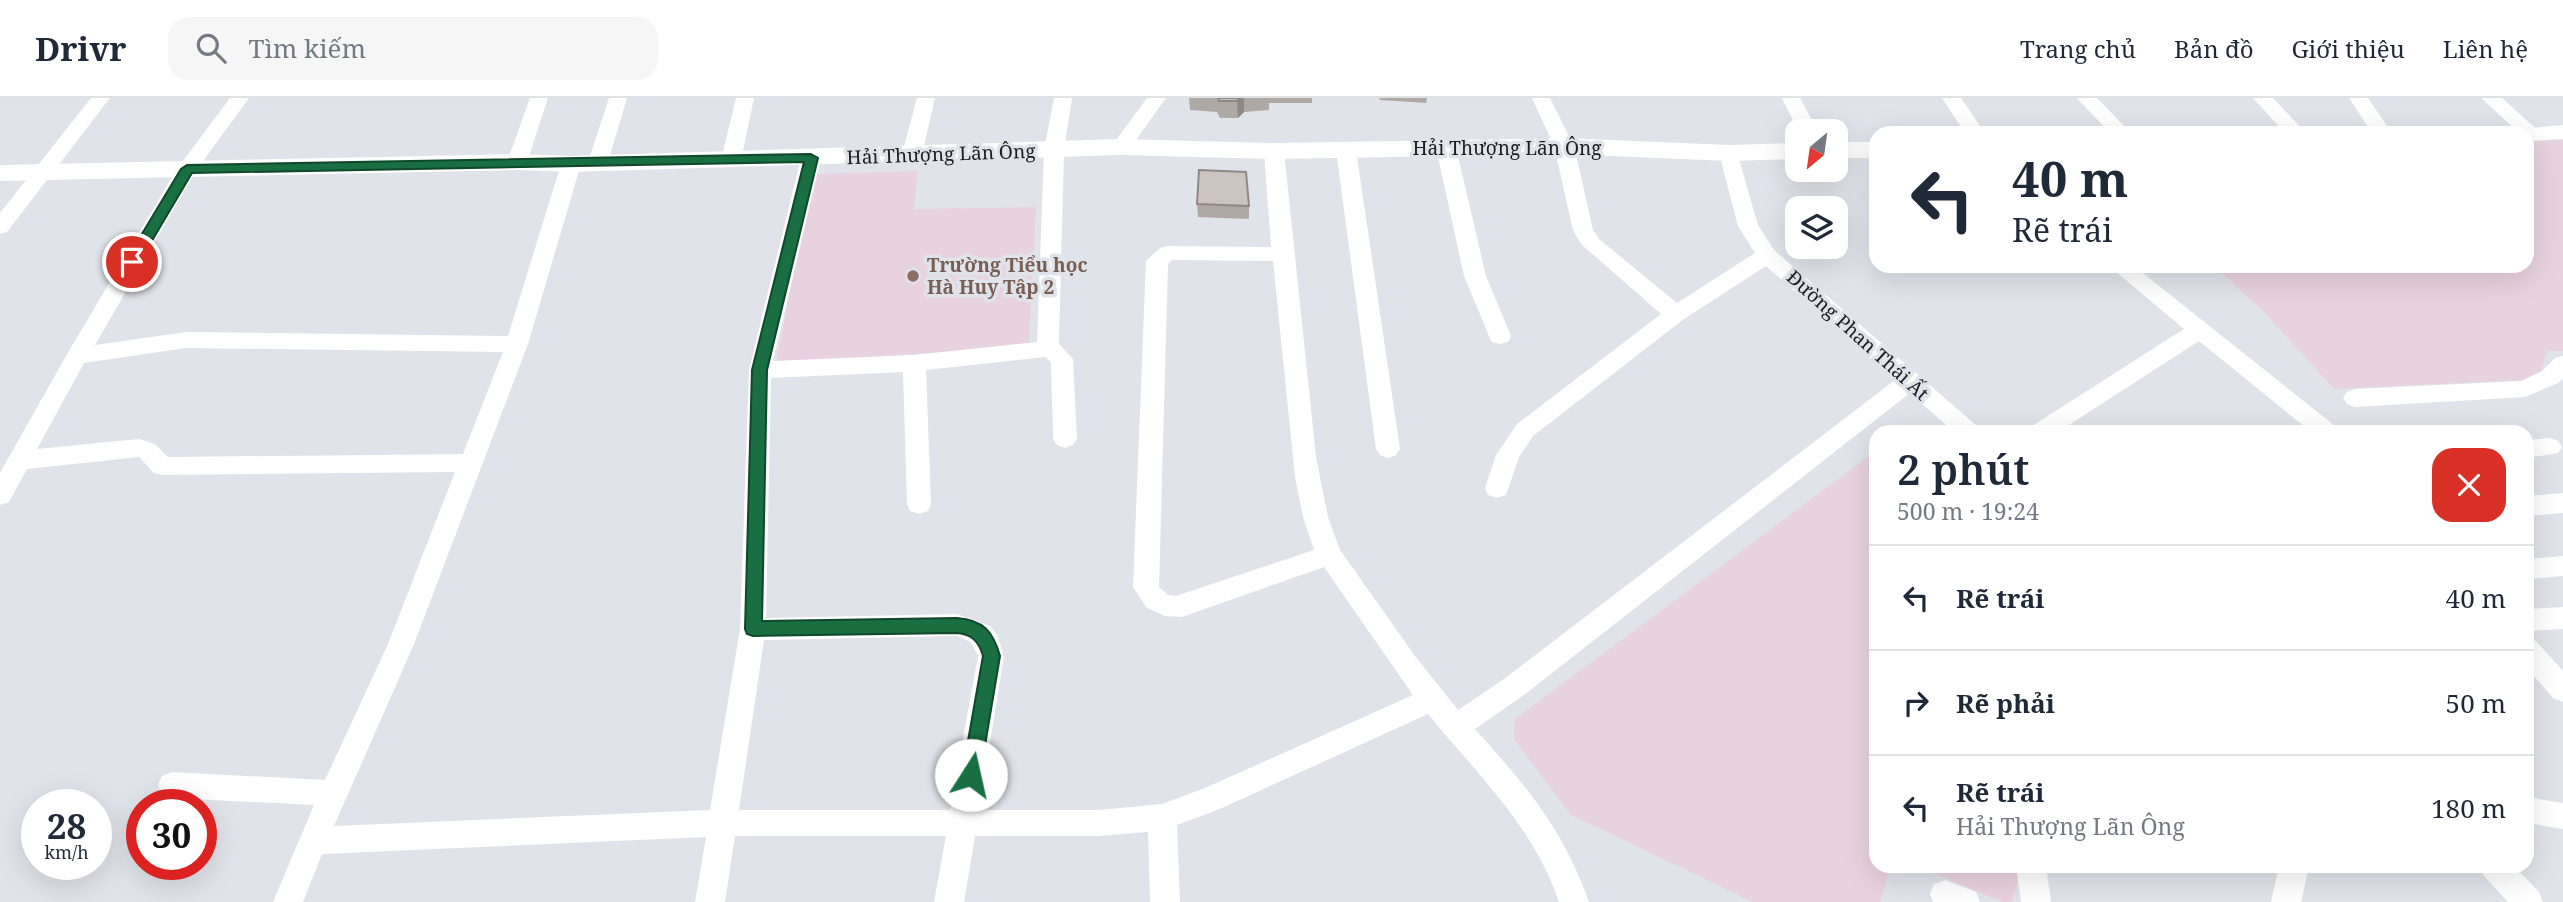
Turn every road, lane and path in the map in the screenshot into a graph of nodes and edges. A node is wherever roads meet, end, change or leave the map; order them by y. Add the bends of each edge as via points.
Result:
1 (101, 98) edge
2 (240, 98) edge
3 (539, 98) edge
4 (618, 98) edge
5 (745, 98) edge
6 (926, 98) edge
7 (1063, 98) edge
8 (1157, 98) edge
9 (1541, 98) edge
10 (1791, 98) edge
11 (1951, 98) edge
12 (2086, 98) edge
13 (2262, 98) edge
14 (2358, 98) edge
15 (2490, 98) edge
16 (1802, 119) edge
17 (1970, 126) edge
18 (2113, 126) edge
19 (2289, 126) edge
20 (2377, 126) edge
21 (2521, 126) edge
22 (2563, 132) edge
23 (2534, 134) edge
24 (1564, 146) junction
25 (1121, 147) junction
26 (1446, 148) junction
27 (1054, 150) junction
28 (1346, 150) junction
29 (1848, 150) edge
30 (1869, 150) edge
31 (1274, 151) junction
32 (1785, 151) edge
33 (1729, 153) junction
34 (912, 155) junction
35 (811, 158) junction
36 (731, 160) junction
37 (517, 162) junction
38 (598, 162) junction
39 (571, 164) junction
40 (187, 169) junction
41 (43, 172) junction
42 (0, 173) edge
43 (0, 227) edge
44 (1281, 254) junction
45 (1767, 255) junction
46 (2129, 273) edge
47 (1676, 314) junction
48 (2200, 330) junction
49 (1500, 336) dead end
50 (517, 344) junction
51 (1048, 347) junction
52 (77, 356) junction
53 (914, 363) junction
54 (2563, 364) edge
55 (760, 370) junction
56 (1909, 382) junction
57 (2355, 398) dead end
58 (1961, 425) edge
59 (2051, 425) edge
60 (2318, 425) edge
61 (1065, 439) dead end
62 (1388, 449) dead end
63 (21, 460) junction
64 (469, 463) junction
65 (1497, 488) dead end
66 (0, 495) edge
67 (2563, 503) edge
68 (919, 504) dead end
69 (2534, 505) edge
70 (1329, 555) junction
71 (2563, 566) edge
72 (2534, 568) edge
73 (2563, 618) edge
74 (2534, 620) edge
75 (753, 629) junction
76 (2534, 657) edge
77 (2561, 686) edge
78 (1433, 699) junction
79 (1457, 726) junction
80 (172, 785) dead end
81 (332, 793) junction
82 (2534, 811) edge
83 (2563, 816) edge
84 (1163, 817) junction
85 (963, 822) junction
86 (723, 824) junction
87 (314, 841) junction
88 (2032, 873) edge
89 (2292, 873) edge
90 (2501, 873) edge
91 (288, 902) edge
92 (710, 902) edge
93 (949, 902) edge
94 (1165, 902) edge
95 (1574, 902) edge
96 (2036, 902) edge
97 (2286, 902) edge
98 (2528, 902) edge

1 - 41 street
2 - 40 street
3 - 37 street
4 - 38 street
5 - 36 street
6 - 34 street
7 - 27 street
8 - 25 street
9 - 24 street
10 - 16 street
11 - 17 street
12 - 18 street
13 - 19 street
14 - 20 street
15 - 21 street
22 - 23 street
24 - 26 street, Hải Thượng Lãn Ông
24 - 33 street, Hải Thượng Lãn Ông
24 - 47 street via 1583,230 1591,244
25 - 27 street, Hải Thượng Lãn Ông
25 - 31 street, Hải Thượng Lãn Ông
26 - 28 street, Hải Thượng Lãn Ông
26 - 49 street via 1475,276
27 - 34 street, Hải Thượng Lãn Ông
27 - 51 street
28 - 31 street, Hải Thượng Lãn Ông
28 - 62 street
29 - 30 street
31 - 44 street
32 - 33 street, Hải Thượng Lãn Ông
33 - 45 street, Đường Phan Thái Ất via 1748,226
34 - 35 street, Hải Thượng Lãn Ông
35 - 36 street, Hải Thượng Lãn Ông
35 - 55 street
36 - 38 street, Hải Thượng Lãn Ông
37 - 39 street, Hải Thượng Lãn Ông
37 - 40 street, Hải Thượng Lãn Ông
38 - 39 street, Hải Thượng Lãn Ông
39 - 50 street
40 - 41 street, Hải Thượng Lãn Ông
40 - 52 street
41 - 42 street, Hải Thượng Lãn Ông
41 - 43 street
44 - 70 street via 1308,492
44 - 70 street via 1167,253 1157,261 1146,587 1159,604 1182,606
45 - 47 street
45 - 56 street, Đường Phan Thái Ất
46 - 48 street
47 - 65 street via 1525,430 1508,455
48 - 59 street
48 - 60 street
50 - 52 street via 186,340
50 - 64 street
51 - 53 street
51 - 61 street via 1062,359
52 - 63 street
53 - 55 street
53 - 68 street
54 - 57 street via 2550,377 2525,389
55 - 75 street
56 - 58 street, Đường Phan Thái Ất
56 - 79 street
63 - 64 street via 139,448 162,466
63 - 66 street
64 - 81 street via 401,644
67 - 69 street
70 - 78 street
71 - 72 street
73 - 74 street
75 - 85 street via 957,625 981,633 991,656
75 - 86 street
76 - 77 street
78 - 79 street
78 - 84 street
79 - 95 street via 1539,827 1559,858
80 - 81 street
81 - 87 street
82 - 83 street
84 - 85 street via 1099,823
84 - 94 street
85 - 86 street
85 - 93 street
86 - 87 street
86 - 92 street
87 - 91 street
88 - 96 street
89 - 97 street
90 - 98 street

